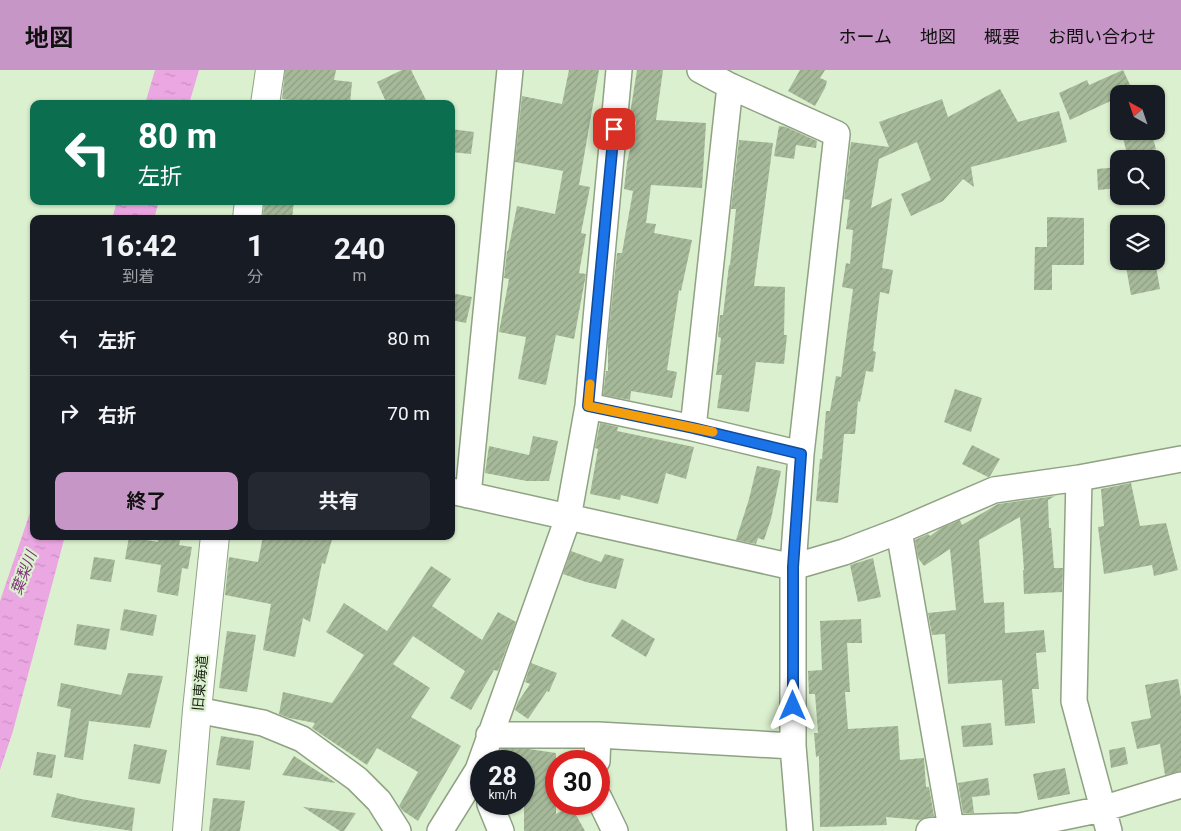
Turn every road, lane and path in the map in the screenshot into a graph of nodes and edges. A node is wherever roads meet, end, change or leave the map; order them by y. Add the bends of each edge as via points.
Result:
1 (270, 70) edge
2 (510, 70) edge
3 (619, 70) edge
4 (700, 70) edge
5 (730, 86) junction
6 (265, 100) edge
7 (588, 406) junction
8 (693, 428) junction
9 (801, 454) junction
10 (1181, 459) edge
11 (1079, 478) junction
12 (460, 493) edge
13 (568, 518) junction
14 (900, 531) junction
15 (215, 540) edge
16 (793, 567) junction
17 (197, 710) junction
18 (489, 735) junction
19 (598, 735) junction
20 (793, 746) junction
21 (486, 750) edge
22 (597, 750) edge
23 (1181, 786) edge
24 (470, 788) edge
25 (494, 815) edge
26 (607, 815) edge
27 (1105, 820) edge
28 (940, 829) edge
29 (187, 831) edge
30 (398, 831) edge
31 (440, 831) edge
32 (501, 831) edge
33 (615, 831) edge
34 (800, 831) edge

1 - 6 main road
2 - 12 street
3 - 7 street
4 - 5 street
5 - 8 street
5 - 9 street via 837,134
7 - 8 street
7 - 13 street
8 - 9 street
9 - 16 street
10 - 11 street
11 - 14 street via 994,490
11 - 27 street via 1074,701
12 - 13 street
13 - 16 street
13 - 18 street
14 - 16 street
14 - 28 street
15 - 17 main road, 旧東海道
16 - 20 street
17 - 29 main road, 旧東海道
17 - 30 street via 263,723 302,739 380,801
18 - 19 street
18 - 21 street
19 - 20 street
19 - 22 street
20 - 34 street
23 - 27 street
24 - 31 street
25 - 32 street
26 - 33 street
27 - 28 street

